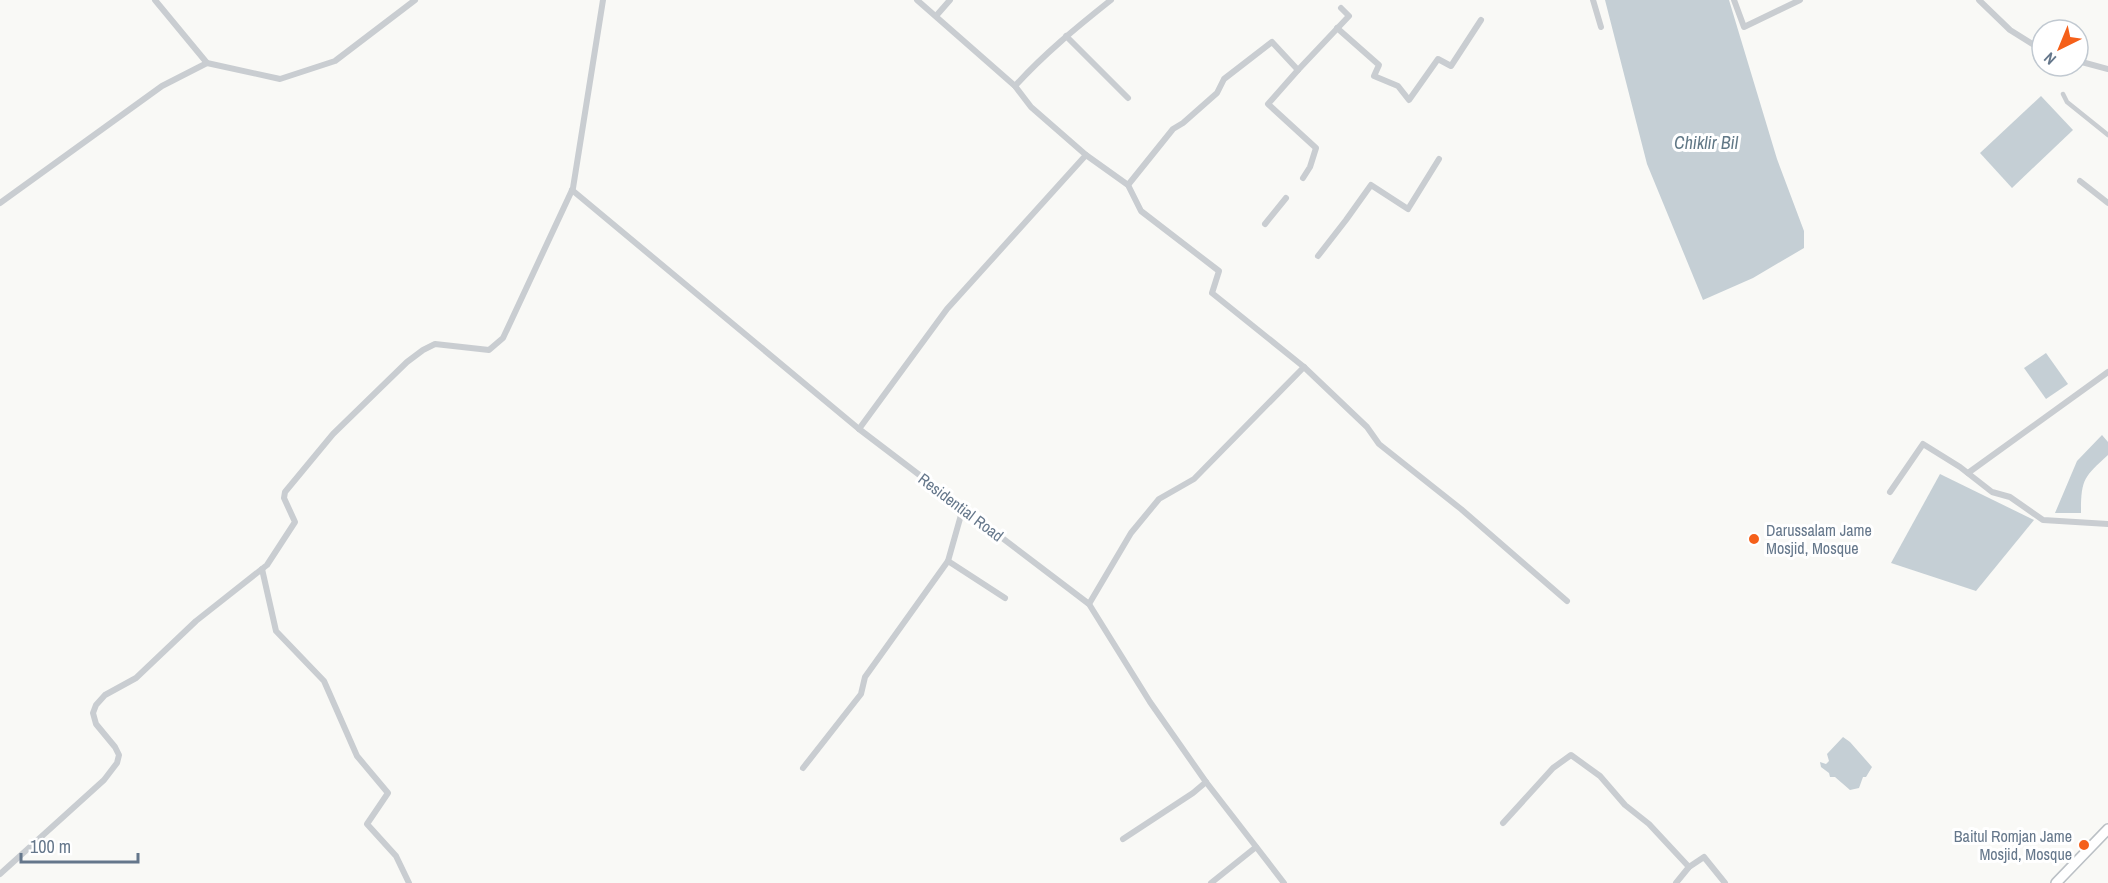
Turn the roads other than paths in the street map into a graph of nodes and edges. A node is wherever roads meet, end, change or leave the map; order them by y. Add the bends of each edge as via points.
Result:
1 (155, 0) edge
2 (415, 0) edge
3 (603, 0) edge
4 (917, 0) edge
5 (950, 0) edge
6 (1112, 0) edge
7 (1593, 0) edge
8 (1734, 0) edge
9 (1800, 0) edge
10 (1979, 0) edge
11 (1341, 8) dead end
12 (936, 16) junction
13 (1481, 20) dead end
14 (1601, 27) dead end
15 (1338, 28) junction
16 (1066, 36) junction
17 (2030, 42) edge
18 (207, 63) junction
19 (2090, 64) edge
20 (2108, 69) edge
21 (1298, 70) junction
22 (1015, 86) junction
23 (2063, 94) dead end
24 (1128, 98) dead end
25 (2108, 135) edge
26 (1086, 155) junction
27 (1439, 159) dead end
28 (1303, 178) dead end
29 (2080, 181) dead end
30 (1128, 185) junction
31 (572, 190) junction
32 (1286, 198) dead end
33 (0, 203) edge
34 (2108, 203) edge
35 (1265, 224) dead end
36 (1318, 256) dead end
37 (1304, 367) junction
38 (2108, 372) edge
39 (859, 429) junction
40 (1968, 473) junction
41 (1890, 492) dead end
42 (963, 508) junction
43 (2108, 524) edge
44 (948, 561) junction
45 (262, 569) junction
46 (1005, 598) dead end
47 (1568, 600) dead end
48 (1089, 604) junction
49 (803, 768) dead end
50 (1206, 782) junction
51 (1503, 823) dead end
52 (2108, 829) edge
53 (1123, 839) dead end
54 (1256, 847) junction
55 (1689, 867) junction
56 (0, 874) edge
57 (409, 883) edge
58 (1211, 883) edge
59 (1284, 883) edge
60 (1676, 883) edge
61 (1725, 883) edge
62 (2056, 883) edge

1 - 18 street
2 - 18 street via 335,61 280,79
3 - 31 street
4 - 12 street
5 - 12 street
6 - 16 street
7 - 14 street
8 - 9 street via 1744,27
10 - 17 street via 2010,30
11 - 15 street via 1349,16
12 - 22 street
13 - 15 street via 1452,66 1438,59 1409,100 1398,86 1374,76 1379,65
15 - 21 street
16 - 22 street
16 - 24 street
18 - 33 street via 162,86
19 - 20 street
21 - 28 street via 1268,104 1316,148
21 - 30 street via 1272,42 1224,79 1217,93 1173,129
22 - 26 street via 1031,106
23 - 25 street via 2067,102
26 - 30 street
26 - 39 street via 947,309
27 - 36 street via 1408,209 1371,185
29 - 34 street
30 - 37 street via 1141,211 1219,271 1212,293
31 - 39 street, Residential Road
31 - 45 street via 503,338 489,350 435,344 406,362 333,434 285,492 295,522
32 - 35 street
37 - 47 street via 1367,427 1379,444
37 - 48 street via 1194,479 1159,499 1131,533
38 - 40 street
39 - 42 street, Residential Road
40 - 41 street via 1923,444
40 - 43 street via 1992,492 2010,496 2043,520
42 - 44 street
42 - 48 street, Residential Road
44 - 46 street
44 - 49 street via 865,677 861,694
45 - 56 street via 196,621 136,678 105,694 93,713 96,724 115,747 117,763 104,780
45 - 57 street via 276,631 324,681 357,756 388,793 367,825 396,856
48 - 50 street, Residential Road
50 - 53 street
50 - 54 street, Residential Road
51 - 55 street via 1553,768 1571,755 1600,776
52 - 62 main road
54 - 58 street
54 - 59 street, Residential Road
55 - 60 street
55 - 61 street via 1704,857

